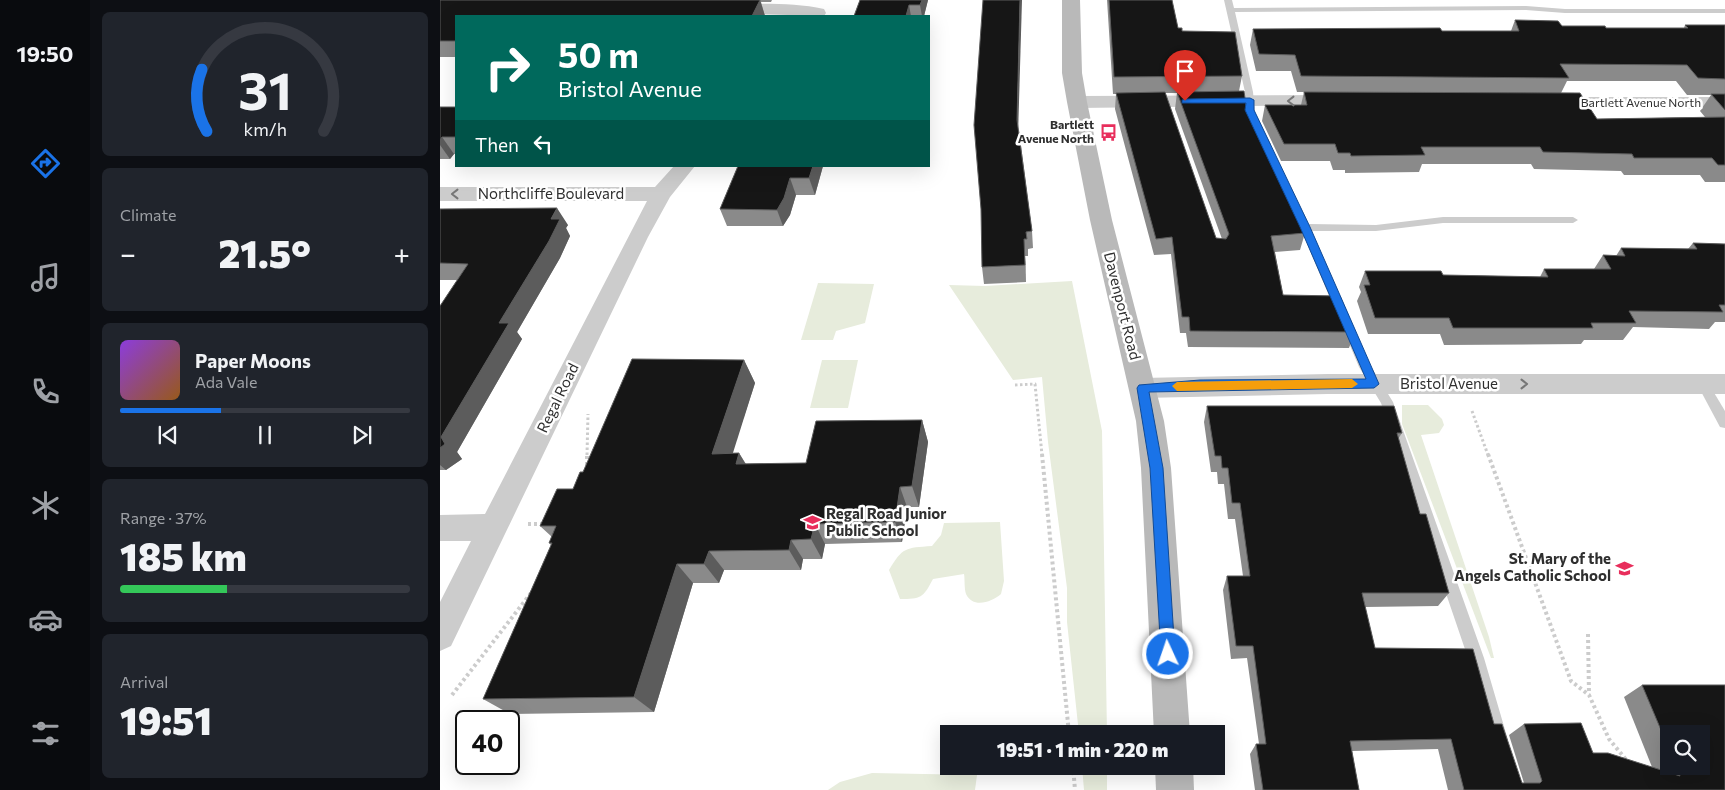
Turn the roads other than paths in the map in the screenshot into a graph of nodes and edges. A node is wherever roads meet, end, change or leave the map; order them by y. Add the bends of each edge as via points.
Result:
1 (1071, 0) edge
2 (1229, 5) edge
3 (709, 9) edge
4 (821, 10) edge
5 (1725, 11) edge
6 (1250, 100) junction
7 (1360, 101) edge
8 (1076, 102) junction
9 (1529, 102) edge
10 (1725, 103) edge
11 (684, 167) edge
12 (440, 194) edge
13 (661, 194) junction
14 (1573, 220) dead end
15 (1305, 227) junction
16 (1374, 384) junction
17 (1714, 384) edge
18 (1142, 388) junction
19 (1725, 423) edge
20 (507, 526) junction
21 (440, 528) edge
22 (440, 635) edge
23 (1171, 725) edge
24 (1504, 752) edge
25 (1174, 775) edge
26 (1175, 790) edge

1 - 8 street, Davenport Road via 1072,73
2 - 5 lane
2 - 6 lane
3 - 4 street
7 -> 6 street
6 - 8 street via 1168,106
6 - 15 lane via 1249,110
8 - 18 street, Davenport Road
9 - 10 street, Bartlett Avenue North
11 - 13 street, Regal Road
13 -> 12 street, Northcliffe Boulevard
13 - 20 street, Regal Road via 637,238
14 - 15 lane via 1443,220 1376,228
15 - 16 lane
16 -> 17 street, Bristol Avenue
16 - 18 street, Bristol Avenue
16 - 24 lane via 1386,402 1476,658
17 - 19 lane
18 - 23 street, Davenport Road via 1156,468
20 - 21 street
20 - 22 street, Regal Road
25 - 26 street

